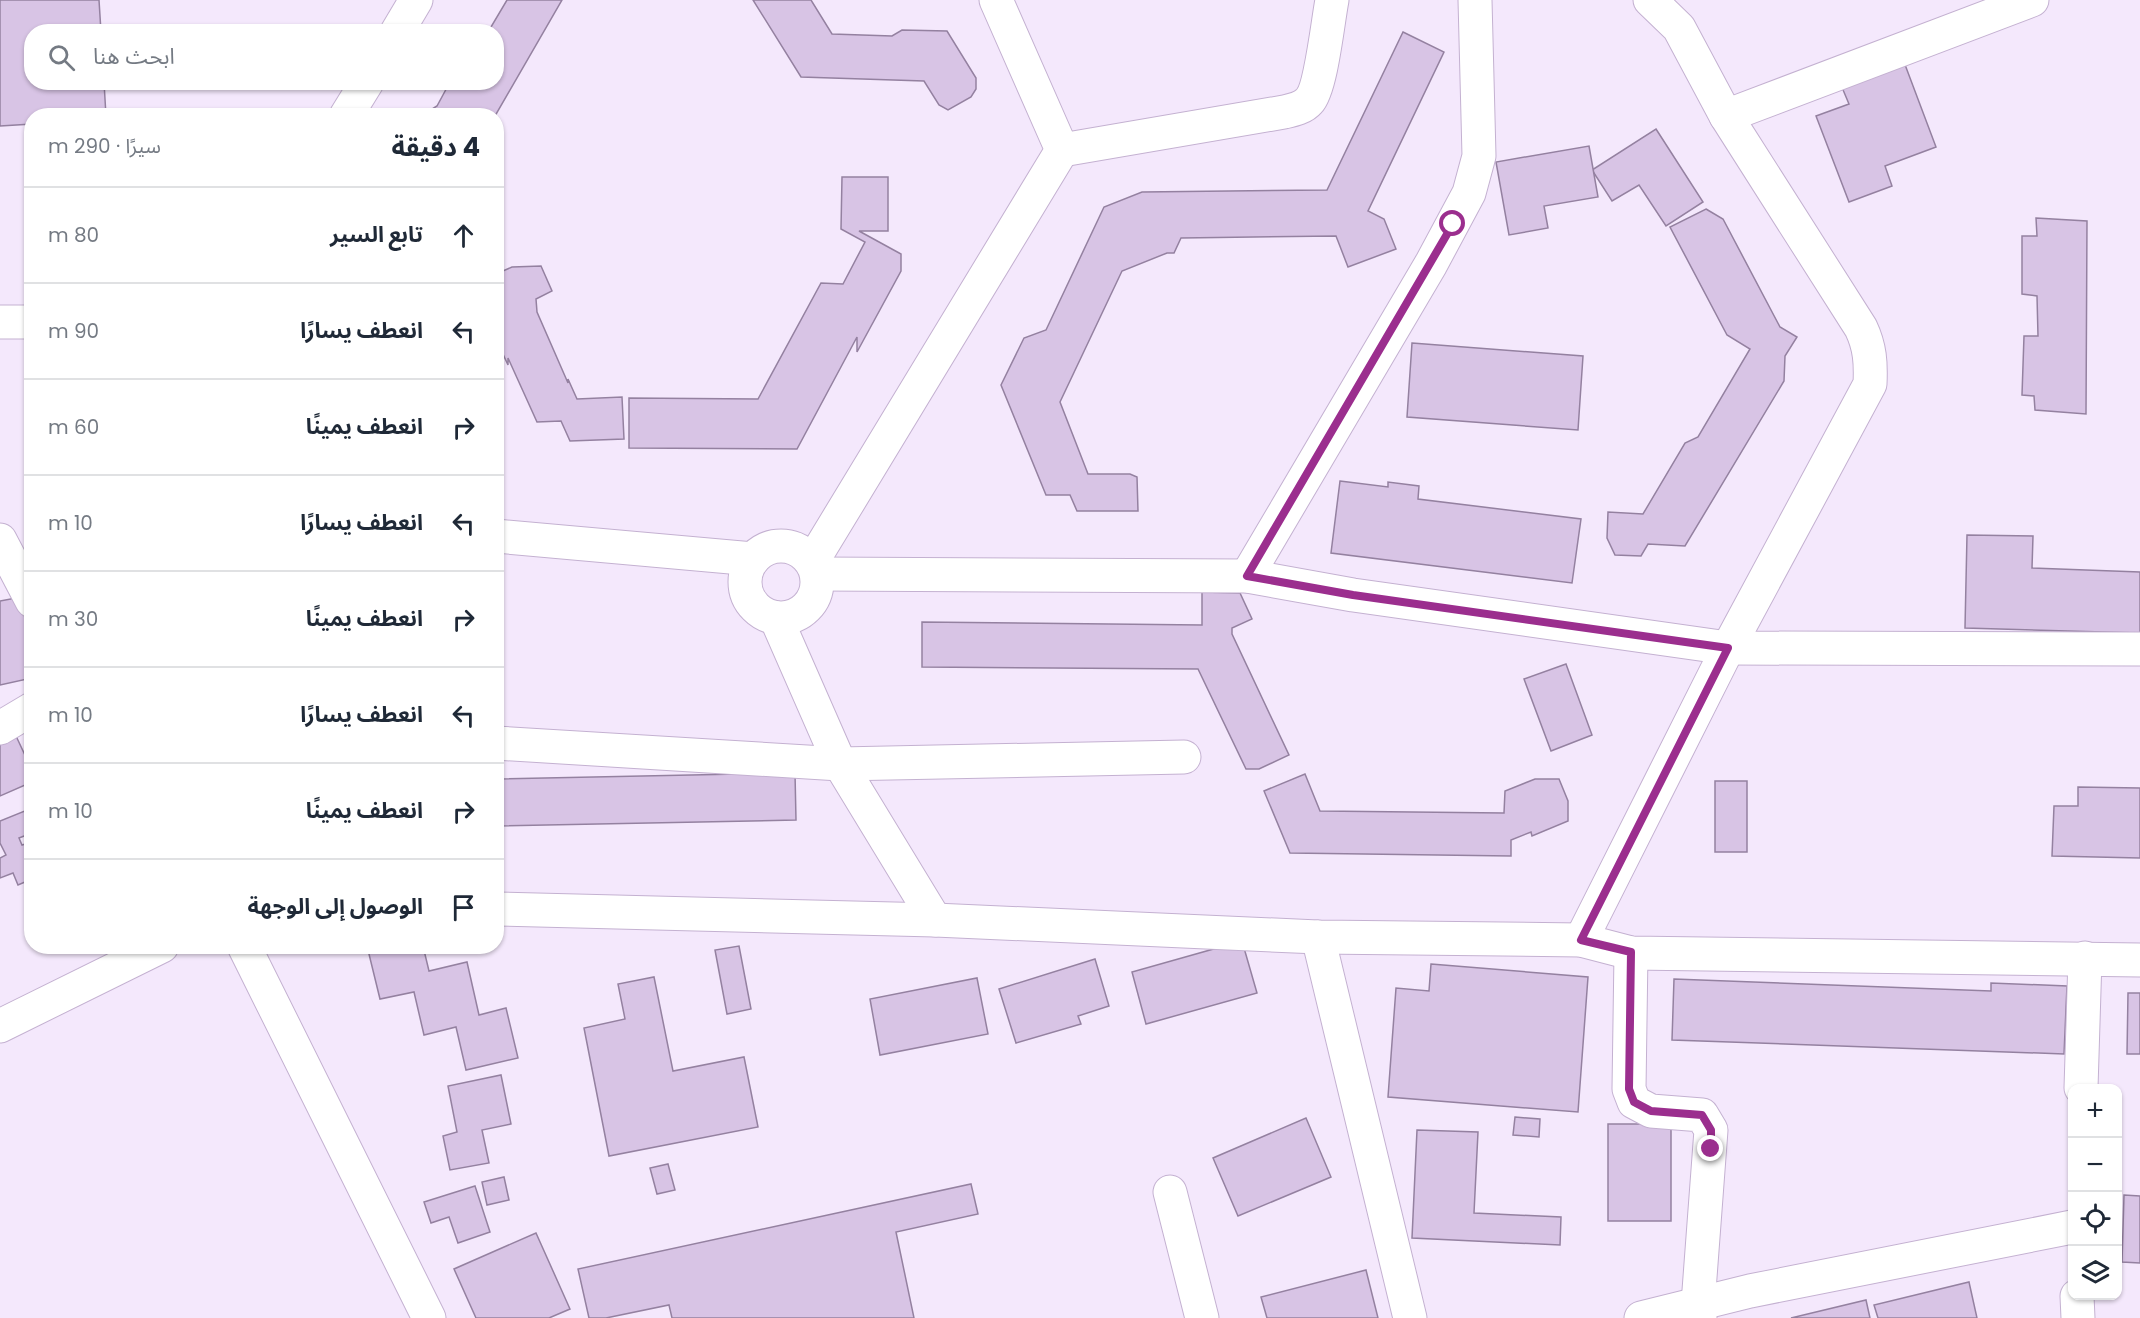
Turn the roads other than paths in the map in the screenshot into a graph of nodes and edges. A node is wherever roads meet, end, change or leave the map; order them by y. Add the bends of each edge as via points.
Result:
1 (416, 0) edge
2 (996, 0) edge
3 (1332, 0) edge
4 (1475, 0) edge
5 (1650, 0) edge
6 (2032, 0) edge
7 (402, 24) edge
8 (362, 90) edge
9 (351, 108) edge
10 (1726, 116) junction
11 (1062, 150) junction
12 (0, 322) edge
13 (24, 322) edge
14 (504, 537) edge
15 (0, 540) edge
16 (753, 559) junction
17 (815, 568) junction
18 (1247, 576) junction
19 (24, 586) edge
20 (776, 618) junction
21 (1728, 648) junction
22 (2140, 649) edge
23 (24, 714) edge
24 (0, 728) edge
25 (504, 743) edge
26 (1184, 757) dead end
27 (840, 764) junction
28 (504, 909) edge
29 (935, 920) junction
30 (1318, 937) junction
31 (1581, 940) junction
32 (1631, 952) junction
33 (146, 954) edge
34 (248, 954) edge
35 (2085, 958) junction
36 (2140, 960) edge
37 (0, 1026) edge
38 (2080, 1084) edge
39 (1170, 1192) dead end
40 (2068, 1228) edge
41 (2077, 1300) edge
42 (1699, 1311) edge
43 (429, 1318) edge
44 (1202, 1318) edge
45 (1410, 1318) edge
46 (1641, 1318) edge
47 (2078, 1318) edge

1 - 7 street
2 - 11 street
3 - 11 street via 1318,78 1311,99 1302,107
4 - 18 street via 1479,156 1469,193
5 - 10 street via 1679,28
6 - 10 street
8 - 9 street
10 - 21 street via 1861,328 1871,361 1870,384
11 - 17 street
12 - 13 street
14 - 16 street
15 - 19 street
16 - 17 street via 767,549 783,545 800,550
16 - 20 street via 746,572 750,602 761,613
17 - 18 street
17 - 20 street via 817,592 808,608 793,617
18 - 21 street via 1364,597
20 - 27 street
21 - 22 street
21 - 31 street
23 - 24 street
25 - 27 street
26 - 27 street
27 - 29 street
28 - 29 street
29 - 30 street
30 - 31 street
30 - 45 street
31 - 32 street
32 - 35 street
32 - 42 street via 1629,1089 1634,1102 1651,1111 1702,1115 1711,1130
33 - 37 street
34 - 43 street
35 - 36 street
35 - 38 street
39 - 44 street
40 - 42 street via 1750,1291
41 - 47 street
42 - 46 street

